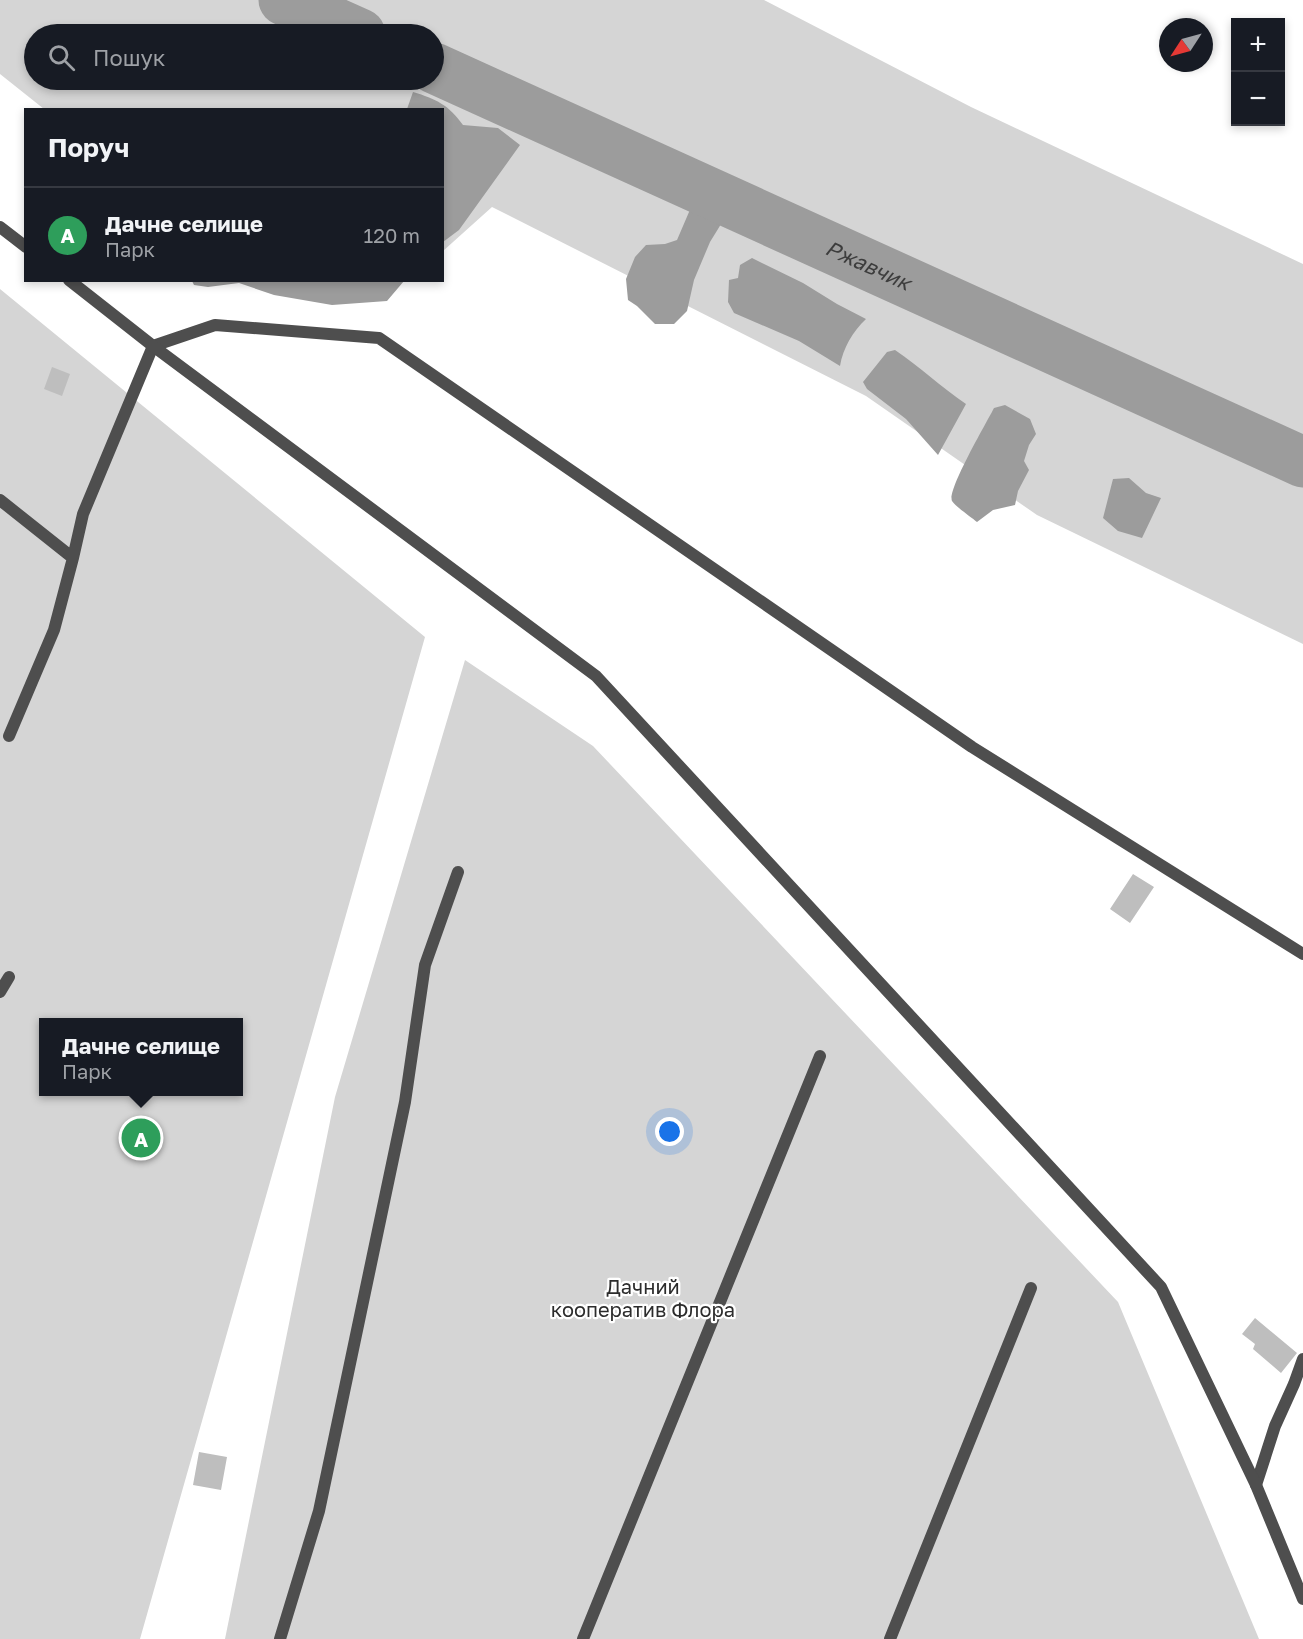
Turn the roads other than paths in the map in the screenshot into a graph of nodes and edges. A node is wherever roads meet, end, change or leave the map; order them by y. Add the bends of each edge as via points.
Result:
1 (0, 227) edge
2 (24, 245) edge
3 (72, 282) edge
4 (153, 346) junction
5 (0, 500) edge
6 (74, 558) junction
7 (9, 736) dead end
8 (458, 872) dead end
9 (1303, 954) edge
10 (9, 977) dead end
11 (0, 992) edge
12 (820, 1056) dead end
13 (1030, 1288) dead end
14 (1303, 1359) edge
15 (1256, 1485) junction
16 (1303, 1599) edge
17 (280, 1639) edge
18 (583, 1639) edge
19 (890, 1639) edge

1 - 2 street
3 - 4 street
4 - 6 street via 83,514
4 - 9 street via 215,325 379,338 972,747
4 - 15 street via 596,676 1161,1287
5 - 6 street
6 - 7 street via 54,630
8 - 17 street via 425,965 405,1102 319,1511
10 - 11 street
12 - 18 street
13 - 19 street
14 - 15 street
15 - 16 street

